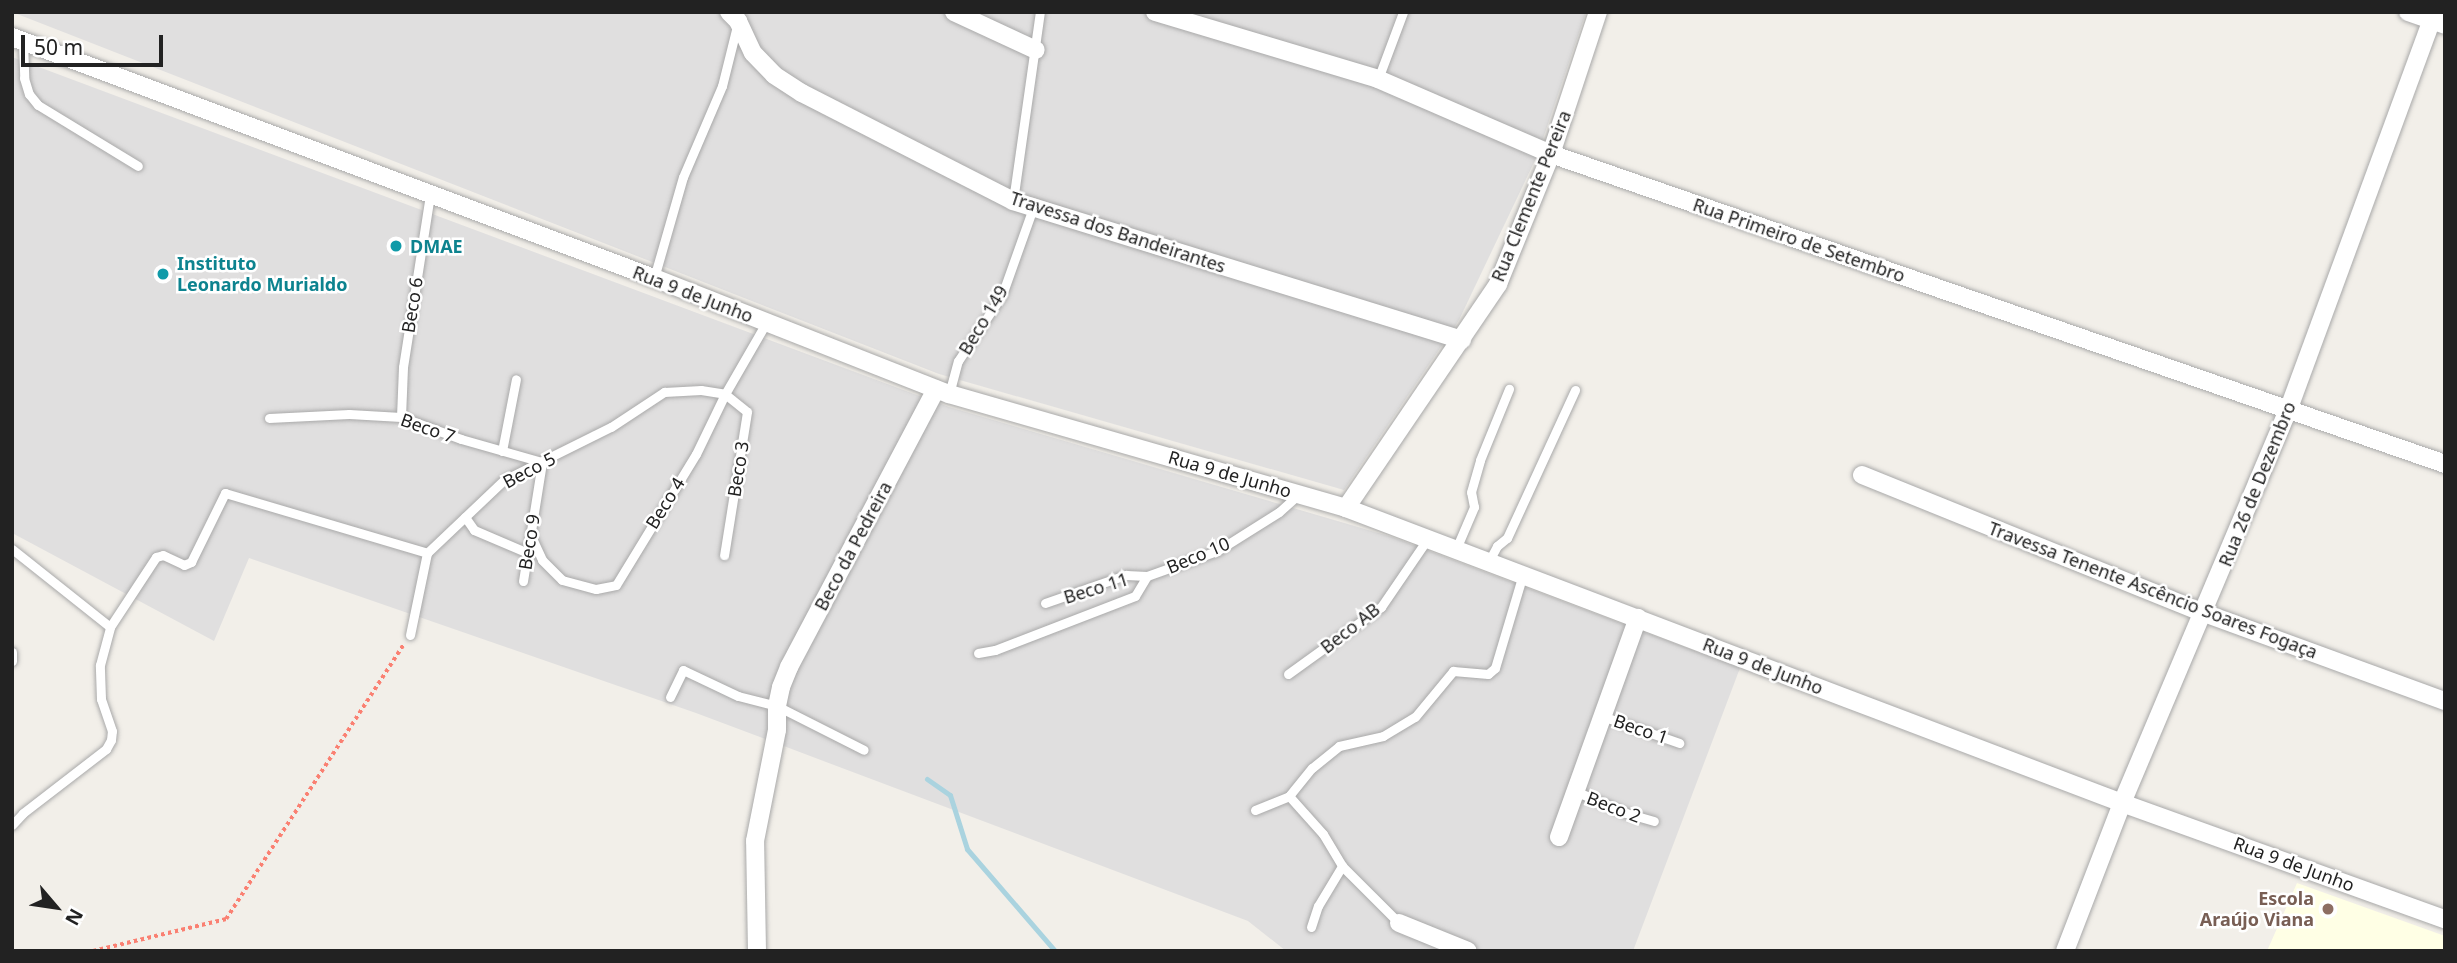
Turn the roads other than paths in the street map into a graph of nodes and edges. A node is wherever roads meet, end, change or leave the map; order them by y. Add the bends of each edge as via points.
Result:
1 (954, 12) edge
2 (1040, 12) edge
3 (1155, 12) edge
4 (1403, 12) edge
5 (1598, 12) edge
6 (2408, 12) edge
7 (1175, 15) edge
8 (733, 17) edge
9 (2437, 19) edge
10 (18, 39) edge
11 (1036, 51) junction
12 (1378, 79) junction
13 (1551, 154) junction
14 (138, 166) dead end
15 (430, 194) junction
16 (1013, 201) junction
17 (1033, 208) junction
18 (654, 278) junction
19 (766, 323) junction
20 (1462, 340) junction
21 (516, 379) dead end
22 (1509, 389) dead end
23 (1575, 390) dead end
24 (943, 392) junction
25 (724, 394) junction
26 (2289, 408) junction
27 (401, 416) junction
28 (269, 418) dead end
29 (502, 451) junction
30 (542, 462) junction
31 (2445, 464) edge
32 (1863, 475) dead end
33 (1299, 494) junction
34 (1346, 508) junction
35 (465, 517) junction
36 (531, 536) junction
37 (1428, 538) junction
38 (1456, 549) junction
39 (427, 553) junction
40 (528, 553) junction
41 (14, 554) edge
42 (724, 555) dead end
43 (1489, 561) junction
44 (1522, 574) junction
45 (1147, 576) junction
46 (523, 580) dead end
47 (1045, 603) dead end
48 (2204, 613) junction
49 (1638, 618) junction
50 (110, 627) junction
51 (410, 635) road end
52 (12, 652) edge
53 (978, 653) dead end
54 (12, 661) edge
55 (1288, 674) dead end
56 (670, 696) dead end
57 (2445, 701) edge
58 (777, 706) junction
59 (1602, 716) junction
60 (1679, 743) dead end
61 (864, 750) dead end
62 (1575, 792) junction
63 (1289, 796) junction
64 (2122, 803) junction
65 (1255, 810) dead end
66 (1654, 821) dead end
67 (12, 825) edge
68 (1559, 836) dead end
69 (1342, 866) junction
70 (2445, 919) edge
71 (1399, 923) joint
72 (1311, 927) dead end
73 (757, 951) edge
74 (1468, 951) edge
75 (2065, 951) edge

1 - 11 street
2 - 11 lane
3 - 7 street, Rua Primeiro de Setembro
4 - 12 lane
5 - 13 street, Rua Clemente Pereira
6 - 9 street
7 - 12 street, Rua Primeiro de Setembro
8 - 16 street, Travessa dos Bandeirantes via 753,53 774,75
8 - 18 lane via 722,86 683,177
9 - 26 street, Rua 26 de Dezembro
10 - 14 lane via 24,78 38,105
10 - 15 street, Rua 9 de Junho
11 - 16 lane
12 - 13 street, Rua Primeiro de Setembro
13 - 20 street, Rua Clemente Pereira via 1498,284
13 - 26 street, Rua Primeiro de Setembro
15 - 18 street, Rua 9 de Junho
15 - 27 lane, Beco 6 via 403,367
16 - 17 street, Travessa dos Bandeirantes
17 - 20 street, Travessa dos Bandeirantes
17 - 24 lane, Beco 149 via 1002,295
18 - 19 street, Rua 9 de Junho
19 - 24 street, Rua 9 de Junho
19 - 25 lane, Beco 4
20 - 34 street, Rua Clemente Pereira
21 - 29 lane
22 - 38 lane via 1480,460 1471,492 1474,507
23 - 43 lane via 1507,538
24 - 33 street, Rua 9 de Junho
24 - 58 street, Beco da Pedreira via 789,667
25 - 30 lane, Beco 5 via 664,392 611,427
25 - 36 lane, Beco 4 via 696,454 616,585 596,589 562,580 542,560
25 - 42 lane, Beco 3 via 747,412
26 - 31 street, Rua Primeiro de Setembro
26 - 48 street, Rua 26 de Dezembro
27 - 28 lane, Beco 7
27 - 29 lane, Beco 7
29 - 30 lane, Beco 7
30 - 35 lane, Beco 5 via 504,480
30 - 36 lane, Beco 9
32 - 48 street, Travessa Tenente Ascêncio Soares Fogaça
33 - 34 street, Rua 9 de Junho
33 - 45 lane, Beco 10 via 1217,551
34 - 37 street, Rua 9 de Junho
35 - 39 lane, Beco 5
35 - 40 lane via 474,530
36 - 40 lane, Beco 9
37 - 38 street, Rua 9 de Junho
37 - 55 lane, Beco AB via 1381,607
38 - 43 street, Rua 9 de Junho
39 - 50 lane via 225,493 191,562 184,565 163,555 156,557
39 - 51 lane
40 - 46 lane, Beco 9
41 - 50 lane
43 - 44 street, Rua 9 de Junho
44 - 49 street, Rua 9 de Junho
44 - 63 lane via 1495,668 1488,674 1453,671 1415,717 1383,736 1339,746 1312,768
45 - 47 lane, Beco 11 via 1126,575
45 - 53 lane, Beco 10 via 1135,596
48 - 57 street, Travessa Tenente Ascêncio Soares Fogaça
48 - 64 street, Rua 26 de Dezembro
49 - 59 street
49 - 64 street, Rua 9 de Junho
50 - 67 lane via 100,665 101,699 111,740
52 - 54 lane
56 - 58 lane via 682,670 738,696
58 - 61 lane
58 - 73 street, Beco da Pedreira via 778,730 755,841
59 - 60 lane, Beco 1
59 - 62 street
62 - 66 lane, Beco 2
62 - 68 street
63 - 65 lane
63 - 69 lane via 1323,834
64 - 70 street, Rua 9 de Junho
64 - 75 street, Rua 26 de Dezembro
69 - 71 lane
69 - 72 lane
71 - 74 street

